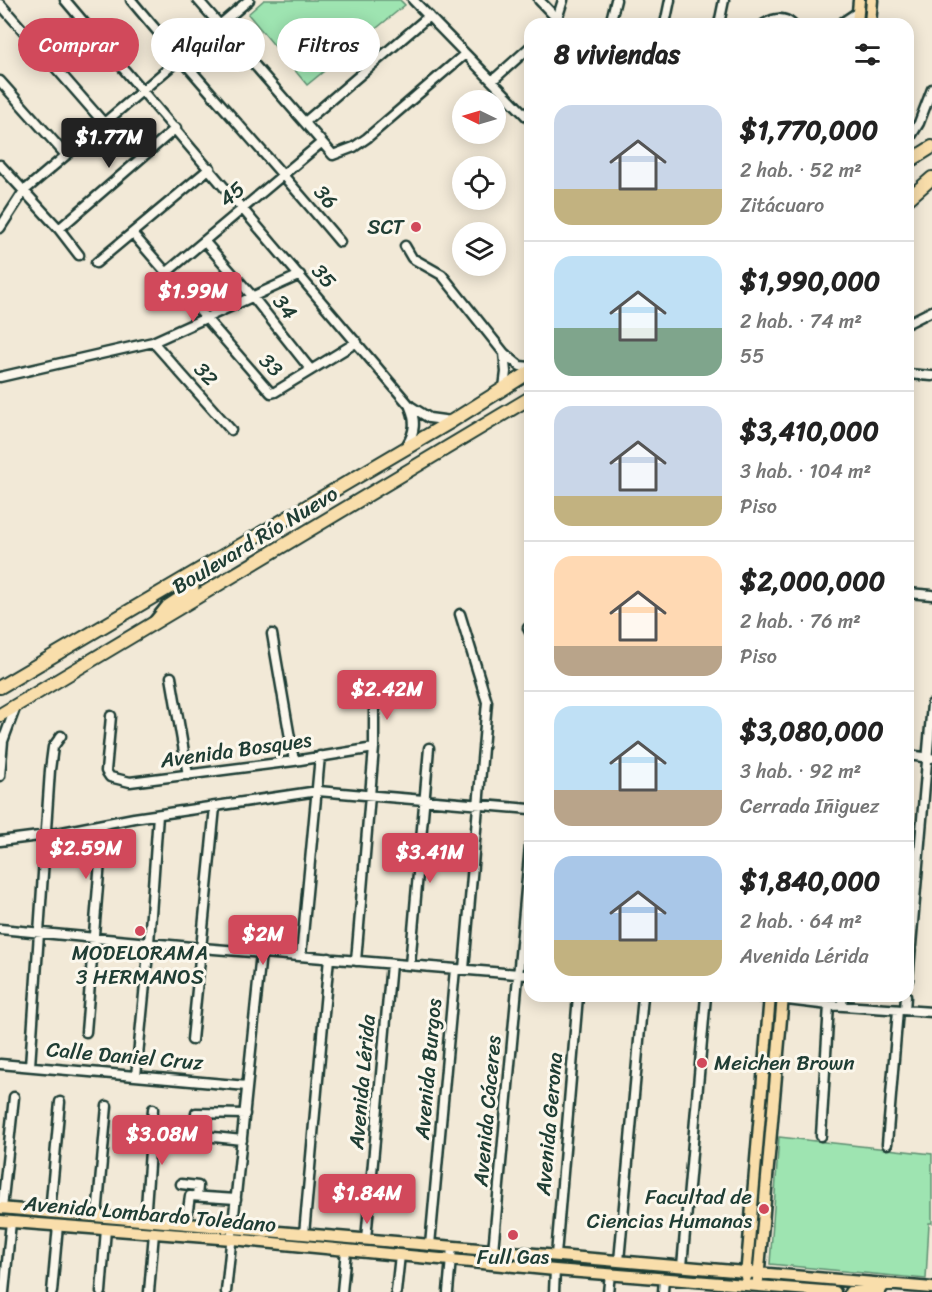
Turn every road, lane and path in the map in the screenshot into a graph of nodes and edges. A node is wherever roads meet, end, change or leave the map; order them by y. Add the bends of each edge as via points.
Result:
1 (65, 0) edge
2 (131, 0) edge
3 (198, 0) edge
4 (249, 0) edge
5 (414, 0) edge
6 (539, 0) edge
7 (563, 0) edge
8 (616, 0) edge
9 (670, 0) edge
10 (724, 0) edge
11 (859, 0) edge
12 (873, 1) edge
13 (0, 4) edge
14 (858, 12) junction
15 (429, 16) junction
16 (213, 18) edge
17 (227, 18) edge
18 (554, 18) edge
19 (559, 18) edge
20 (612, 18) edge
21 (666, 18) edge
22 (720, 18) edge
23 (849, 18) edge
24 (858, 18) edge
25 (871, 18) edge
26 (151, 24) edge
27 (524, 52) edge
28 (465, 54) junction
29 (163, 72) edge
30 (192, 72) edge
31 (261, 72) edge
32 (0, 81) edge
33 (492, 81) junction
34 (932, 89) edge
35 (142, 90) junction
36 (524, 114) edge
37 (103, 122) junction
38 (305, 122) junction
39 (176, 128) junction
40 (914, 131) edge
41 (321, 143) junction
42 (932, 147) edge
43 (65, 154) junction
44 (914, 158) edge
45 (0, 165) edge
46 (210, 168) junction
47 (284, 174) junction
48 (932, 178) edge
49 (24, 191) junction
50 (914, 194) edge
51 (243, 208) junction
52 (0, 228) edge
53 (58, 229) junction
54 (132, 233) junction
55 (204, 241) junction
56 (340, 242) dead end
57 (405, 246) dead end
58 (79, 255) dead end
59 (96, 263) dead end
60 (166, 273) junction
61 (300, 275) junction
62 (254, 297) junction
63 (932, 311) edge
64 (206, 319) junction
65 (914, 320) edge
66 (153, 342) junction
67 (357, 342) junction
68 (504, 353) junction
69 (524, 366) edge
70 (311, 370) junction
71 (914, 374) edge
72 (524, 376) edge
73 (932, 376) edge
74 (0, 377) edge
75 (504, 388) junction
76 (524, 402) edge
77 (410, 406) junction
78 (452, 421) junction
79 (483, 426) junction
80 (231, 430) dead end
81 (405, 448) junction
82 (190, 574) junction
83 (914, 594) edge
84 (932, 595) edge
85 (460, 614) dead end
86 (153, 624) junction
87 (272, 634) dead end
88 (171, 677) dead end
89 (0, 687) edge
90 (375, 694) dead end
91 (16, 705) junction
92 (932, 705) edge
93 (0, 715) edge
94 (111, 716) dead end
95 (61, 736) dead end
96 (374, 748) junction
97 (429, 748) dead end
98 (320, 756) junction
99 (914, 756) edge
100 (929, 758) edge
101 (294, 761) junction
102 (188, 775) junction
103 (0, 776) edge
104 (318, 791) junction
105 (370, 796) junction
106 (424, 801) junction
107 (479, 805) junction
108 (215, 807) junction
109 (524, 809) edge
110 (158, 815) junction
111 (103, 825) junction
112 (47, 835) junction
113 (0, 841) edge
114 (524, 910) edge
115 (914, 917) edge
116 (0, 929) edge
117 (40, 932) junction
118 (95, 938) junction
119 (149, 943) junction
120 (202, 948) junction
121 (261, 953) junction
122 (301, 956) junction
123 (329, 958) junction
124 (356, 960) junction
125 (391, 964) junction
126 (410, 965) junction
127 (460, 969) junction
128 (518, 974) junction
129 (524, 974) edge
130 (577, 1002) edge
131 (642, 1002) edge
132 (705, 1002) edge
133 (770, 1002) edge
134 (783, 1002) edge
135 (809, 1002) edge
136 (839, 1002) edge
137 (849, 1002) edge
138 (904, 1002) edge
139 (829, 1005) junction
140 (902, 1010) junction
141 (932, 1012) edge
142 (86, 1032) dead end
143 (192, 1040) dead end
144 (0, 1064) edge
145 (30, 1066) junction
146 (136, 1076) junction
147 (247, 1086) junction
148 (14, 1097) dead end
149 (60, 1102) dead end
150 (107, 1106) dead end
151 (153, 1109) dead end
152 (244, 1114) junction
153 (820, 1136) dead end
154 (242, 1140) junction
155 (887, 1143) dead end
156 (182, 1184) dead end
157 (197, 1196) junction
158 (236, 1199) junction
159 (1, 1208) edge
160 (50, 1212) junction
161 (76, 1215) junction
162 (97, 1216) junction
163 (5, 1221) edge
164 (144, 1221) junction
165 (186, 1224) junction
166 (58, 1226) junction
167 (75, 1227) junction
168 (106, 1229) junction
169 (154, 1233) junction
170 (232, 1234) junction
171 (304, 1234) junction
172 (366, 1239) junction
173 (430, 1245) junction
174 (452, 1247) junction
175 (346, 1250) junction
176 (493, 1251) junction
177 (400, 1255) junction
178 (556, 1255) junction
179 (451, 1260) junction
180 (619, 1261) junction
181 (682, 1266) junction
182 (555, 1270) junction
183 (746, 1272) junction
184 (759, 1273) junction
185 (610, 1274) junction
186 (664, 1279) junction
187 (885, 1284) junction
188 (745, 1289) edge
189 (757, 1289) edge
190 (932, 1289) edge
191 (803, 1291) edge
192 (4, 1292) edge
193 (52, 1292) edge
194 (101, 1292) edge
195 (149, 1292) edge
196 (226, 1292) edge
197 (342, 1292) edge
198 (396, 1292) edge
199 (448, 1292) edge
200 (554, 1292) edge
201 (608, 1292) edge
202 (663, 1292) edge
203 (835, 1292) edge
204 (850, 1292) edge
205 (905, 1292) edge

1 - 35 street, 35
2 - 26 street, 36
3 - 16 street
4 - 17 street
5 - 15 street
6 - 18 street
7 - 19 street
8 - 20 street
9 - 21 street
10 - 22 street
11 - 14 main road
12 - 25 main road
13 - 37 street
14 - 23 street
14 - 24 main road
15 - 28 street
15 - 38 street
27 - 33 street
28 - 33 street
28 - 41 street via 354,147 333,155
29 - 35 street
30 - 47 street, 36
31 - 38 street
32 - 43 street
33 - 36 street
34 - 40 street
35 - 37 street
35 - 39 street, 35
37 - 43 street
38 - 41 street
39 - 46 street, 35
39 - 53 street
41 - 47 street, 45
42 - 44 highway
43 - 49 street
45 - 49 street
46 - 51 street, 35
46 - 54 street
47 - 51 street, 45
47 - 56 street, 36
48 - 50 highway
49 - 52 street
49 - 53 street
51 - 55 street, 45
51 - 61 street, 35
53 - 58 street
54 - 59 street
54 - 60 street, 33
55 - 60 street, 45
55 - 62 street, 34
57 - 68 street via 412,258 442,275
60 - 64 street, 33
61 - 62 street
61 - 67 street, 35
62 - 64 street
62 - 70 street, 34
63 - 65 street
64 - 66 street
64 - 70 street, 33 via 266,391 271,393
66 - 74 street
66 - 80 street, 32
67 - 70 street, 33
67 - 77 street, 35
68 - 69 street
68 - 75 street
71 - 73 street
72 - 75 highway, Boulevard Río Nuevo
75 - 78 highway, Boulevard Río Nuevo
75 - 79 highway via 507,403
76 - 79 highway, Boulevard Río Nuevo
77 - 78 street, 35 via 429,418
77 - 81 street via 414,428
78 - 81 highway, Boulevard Río Nuevo
79 - 86 highway, Boulevard Río Nuevo
81 - 82 highway, Boulevard Río Nuevo
82 - 86 main road via 193,589 167,606
82 - 89 highway, Boulevard Río Nuevo
83 - 84 street
85 - 107 street, Avenida Burgos via 487,702
86 - 91 highway, Boulevard Río Nuevo
87 - 101 street
88 - 102 street
90 - 96 street
91 - 93 highway, Boulevard Río Nuevo
91 - 103 street via 3,741
92 - 100 street
94 - 102 street, Avenida Bosques via 106,771 110,777 130,782
95 - 112 street via 53,747
96 - 98 street, Avenida Bosques
96 - 105 street
97 - 106 street
98 - 101 street, Avenida Bosques
98 - 104 street
99 - 100 street
100 - 115 street
101 - 102 street, Avenida Bosques
104 - 105 street
104 - 108 street
104 - 122 street
105 - 106 street
105 - 124 street
106 - 107 street
106 - 126 street
107 - 109 street
107 - 127 street, Avenida Burgos
108 - 110 street
108 - 120 street
110 - 111 street
110 - 119 street
111 - 112 street
111 - 118 street
112 - 113 street
112 - 117 street
114 - 128 street, Avenida Cáceres
116 - 117 street
117 - 118 street
117 - 145 street
118 - 119 street
118 - 142 street
119 - 120 street
119 - 146 street
120 - 121 street
120 - 143 street
121 - 122 street
121 - 147 street
122 - 123 street
123 - 124 street
123 - 171 street
124 - 125 street
125 - 126 street
125 - 172 street, Avenida Lérida
126 - 127 street
127 - 128 street
127 - 173 street, Avenida Burgos
128 - 129 street
128 - 176 street, Avenida Cáceres
130 - 178 street, Avenida Gerona
131 - 180 street
132 - 181 street
133 - 183 main road
134 - 184 main road
135 - 139 street
136 - 139 street
137 - 140 street
138 - 140 street
139 - 153 street
140 - 141 street
140 - 155 street
144 - 145 street, Calle Daniel Cruz
145 - 146 street, Calle Daniel Cruz
146 - 147 street, Calle Daniel Cruz
147 - 152 street
148 - 159 street
149 - 160 street
150 - 162 street
151 - 164 street
152 - 154 street
152 - 154 street via 196,1113 195,1135
154 - 158 street
156 - 157 street via 198,1186
157 - 158 street
157 - 165 street via 189,1196
158 - 170 street
159 - 160 main road, Avenida Lombardo Toledano
160 - 161 main road, Avenida Lombardo Toledano
161 - 162 main road, Avenida Lombardo Toledano
161 - 167 main road
162 - 164 main road, Avenida Lombardo Toledano
163 - 166 main road, Avenida Lombardo Toledano
163 - 192 street
164 - 165 main road, Avenida Lombardo Toledano
165 - 170 main road, Avenida Lombardo Toledano
166 - 167 main road, Avenida Lombardo Toledano
166 - 193 street
167 - 168 main road, Avenida Lombardo Toledano
168 - 169 main road, Avenida Lombardo Toledano
168 - 194 street
169 - 170 main road, Avenida Lombardo Toledano
169 - 195 street
170 - 171 main road, Avenida Lombardo Toledano
170 - 175 main road, Avenida Lombardo Toledano
170 - 196 street
171 - 172 main road, Avenida Lombardo Toledano
172 - 173 main road, Avenida Lombardo Toledano
173 - 174 main road, Avenida Lombardo Toledano
174 - 176 main road, Avenida Lombardo Toledano
174 - 179 street
175 - 177 main road, Avenida Lombardo Toledano
175 - 197 street
176 - 178 main road, Avenida Lombardo Toledano
177 - 179 main road, Avenida Lombardo Toledano
177 - 198 street
178 - 180 main road, Avenida Lombardo Toledano
179 - 182 main road, Avenida Lombardo Toledano
179 - 199 street
180 - 181 main road, Avenida Lombardo Toledano
181 - 183 main road, Avenida Lombardo Toledano
182 - 185 main road, Avenida Lombardo Toledano
182 - 200 street
183 - 184 main road, Avenida Lombardo Toledano
183 - 188 main road
184 - 187 main road, Avenida Lombardo Toledano
184 - 189 main road
185 - 186 main road, Avenida Lombardo Toledano
185 - 201 street
186 - 188 main road, Avenida Lombardo Toledano
186 - 202 street
187 - 190 main road, Avenida Lombardo Toledano
187 - 204 main road via 878,1292
188 - 189 main road, Avenida Lombardo Toledano
189 - 191 main road, Avenida Lombardo Toledano
190 - 205 main road
191 - 203 main road, Avenida Lombardo Toledano

